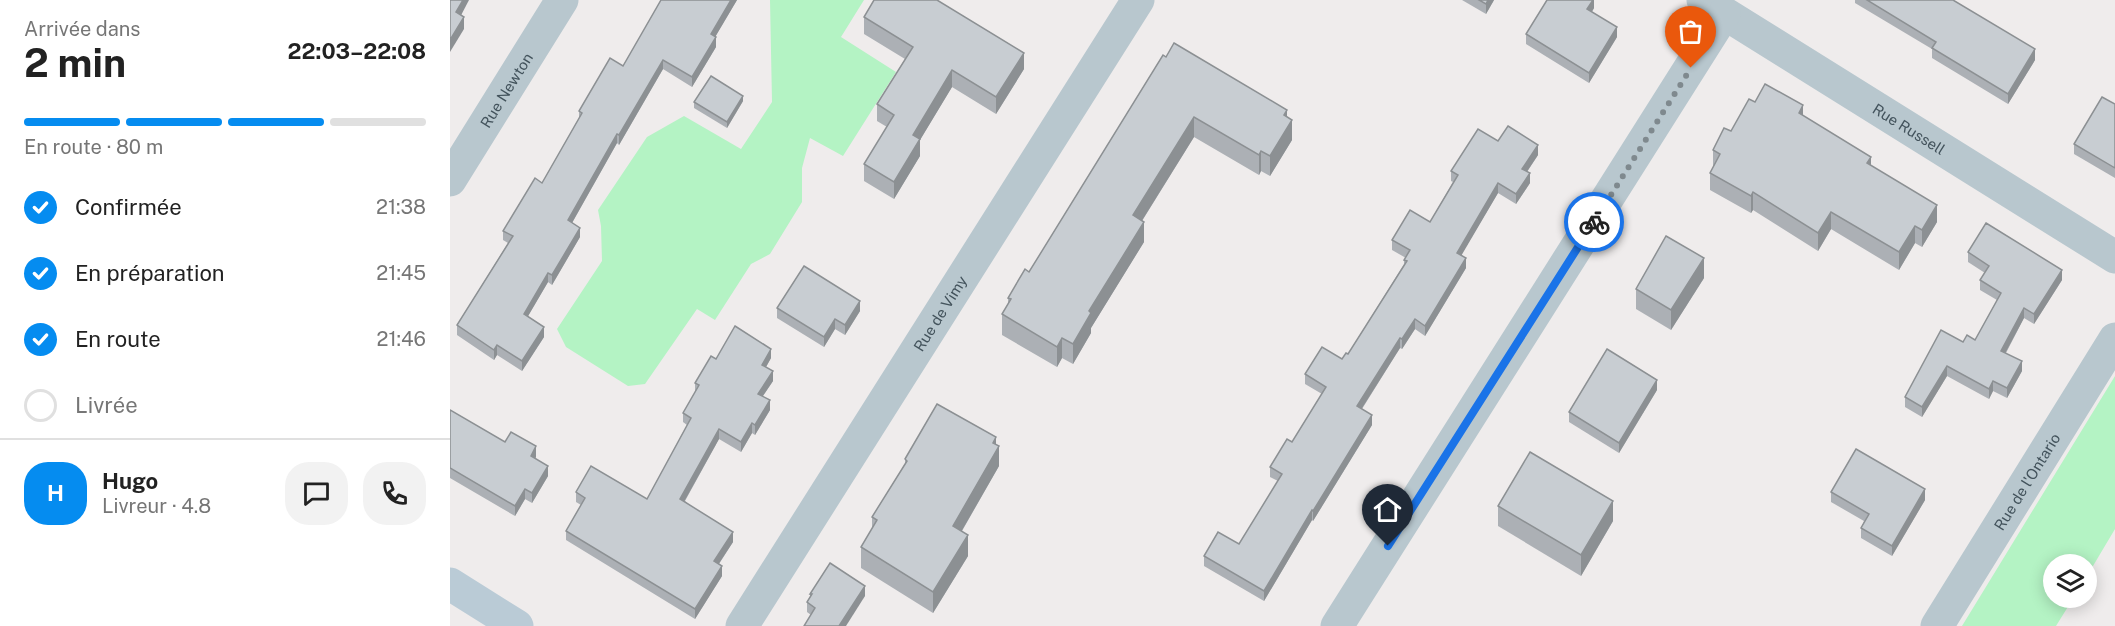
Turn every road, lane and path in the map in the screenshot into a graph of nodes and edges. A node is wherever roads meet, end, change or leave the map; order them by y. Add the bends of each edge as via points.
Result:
1 (561, 0) edge
2 (1138, 0) edge
3 (1714, 7) edge
4 (450, 180) edge
5 (2115, 257) edge
6 (2115, 339) edge
7 (450, 584) edge
8 (518, 626) edge
9 (741, 626) edge
10 (1337, 626) edge
11 (1937, 626) edge

1 - 4 street, Rue Newton
2 - 9 street, Rue de Vimy
3 - 5 street, Rue Russell
3 - 10 street
6 - 11 street, Rue de l'Ontario
7 - 8 main road

